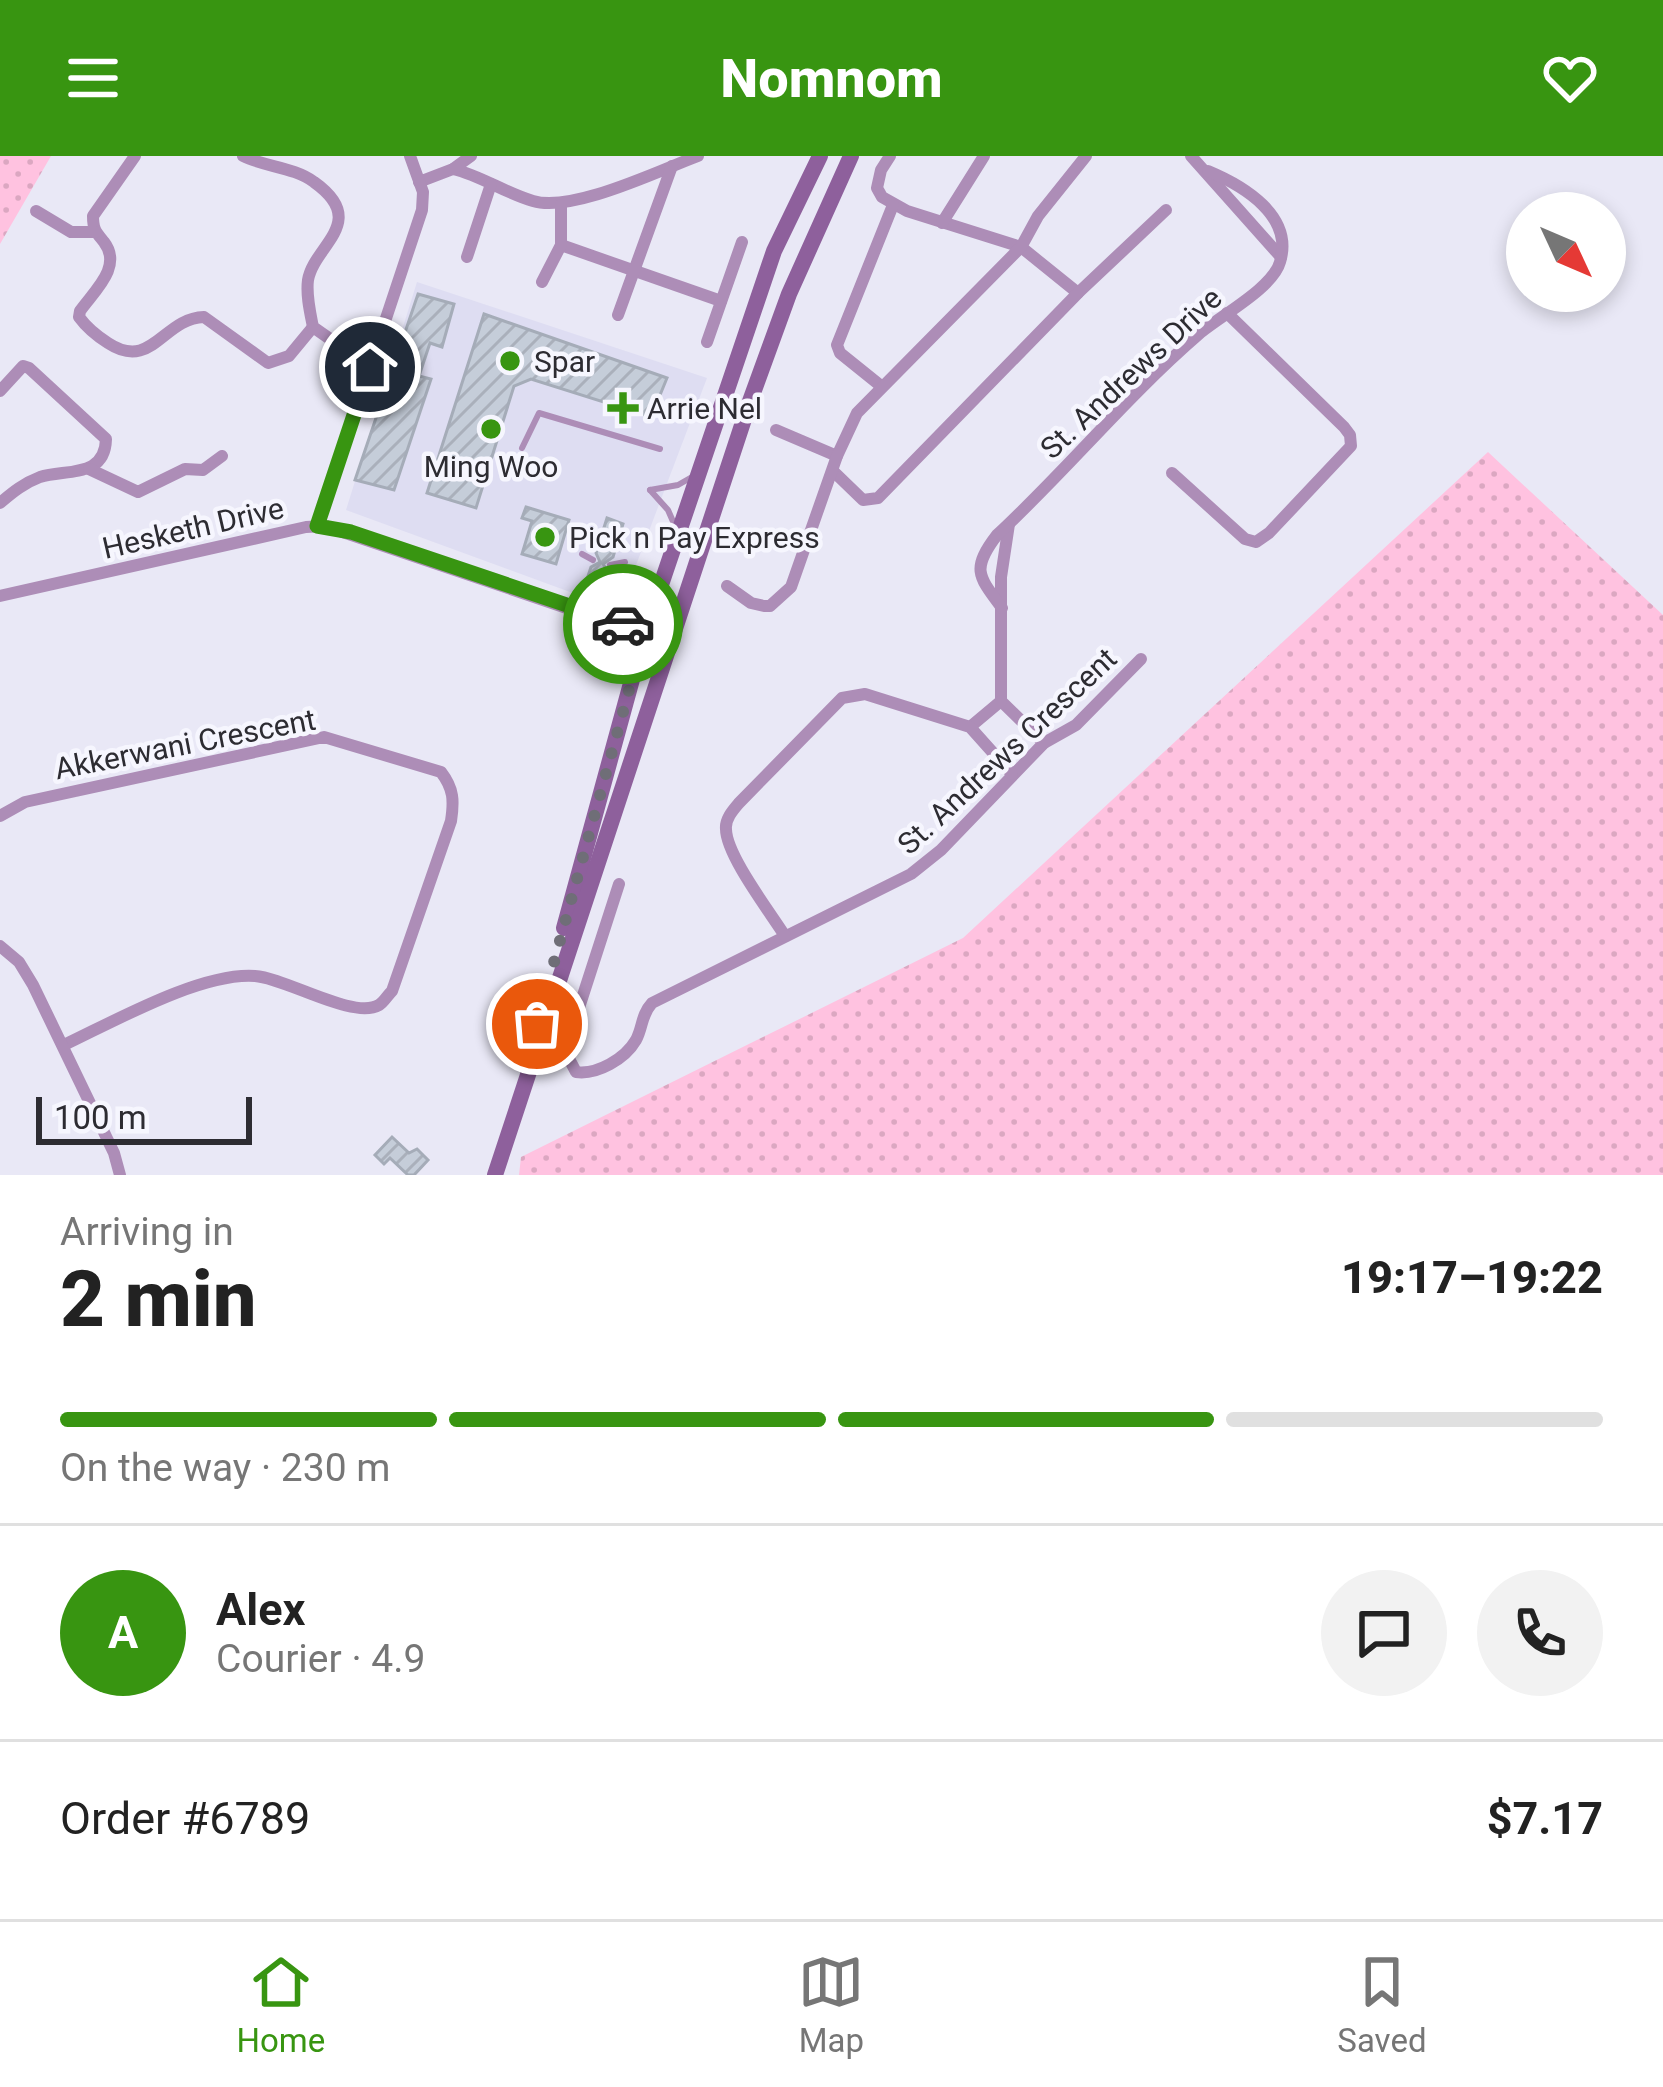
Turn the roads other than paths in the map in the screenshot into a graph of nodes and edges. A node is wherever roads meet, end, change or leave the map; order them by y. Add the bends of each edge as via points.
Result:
1 (243, 156) edge
2 (410, 156) edge
3 (471, 156) edge
4 (698, 156) edge
5 (820, 156) edge
6 (851, 156) edge
7 (890, 156) edge
8 (984, 156) edge
9 (1086, 156) edge
10 (1191, 156) edge
11 (129, 158) edge
12 (672, 166) junction
13 (453, 169) junction
14 (1208, 171) junction
15 (419, 182) junction
16 (491, 184) junction
17 (561, 205) junction
18 (893, 205) junction
19 (1166, 210) dead end
20 (36, 211) dead end
21 (942, 223) junction
22 (95, 232) junction
23 (742, 242) dead end
24 (561, 245) junction
25 (1021, 248) junction
26 (467, 257) dead end
27 (1281, 257) junction
28 (635, 270) junction
29 (542, 282) dead end
30 (1078, 293) junction
31 (721, 301) junction
32 (1227, 313) junction
33 (618, 315) dead end
34 (313, 327) junction
35 (707, 342) dead end
36 (370, 367) junction
37 (881, 386) junction
38 (0, 391) edge
39 (776, 430) dead end
40 (522, 448) dead end
41 (660, 449) dead end
42 (222, 456) dead end
43 (837, 456) junction
44 (89, 469) junction
45 (701, 470) junction
46 (832, 471) junction
47 (1172, 473) dead end
48 (0, 503) edge
49 (1010, 523) junction
50 (317, 526) junction
51 (679, 537) junction
52 (583, 554) dead end
53 (593, 560) dead end
54 (625, 562) dead end
55 (610, 565) dead end
56 (727, 586) dead end
57 (0, 596) edge
58 (1002, 608) junction
59 (645, 632) junction
60 (668, 642) junction
61 (1141, 659) dead end
62 (1001, 701) junction
63 (970, 727) junction
64 (1044, 742) junction
65 (1012, 774) junction
66 (0, 815) edge
67 (619, 884) dead end
68 (785, 936) junction
69 (0, 946) edge
70 (64, 1046) junction
71 (120, 1175) edge
72 (492, 1175) edge

1 - 34 street via 311,180 337,212 332,243 309,275
2 - 15 street
3 - 13 street
4 - 12 street
5 - 45 main road via 774,251
6 - 60 main road via 789,294
7 - 18 street via 878,188
8 - 21 street
9 - 25 street
10 - 14 street
11 - 22 street via 94,212
12 - 17 street
12 - 28 street
13 - 15 street
13 - 16 street
14 - 27 street
14 - 27 street via 1256,197 1277,222
15 - 36 street via 422,210
16 - 17 street
16 - 26 street
17 - 24 street
18 - 21 street
18 - 37 street via 837,345
19 - 30 street
20 - 22 street via 71,232
21 - 25 street
22 - 34 street via 111,265 79,317 124,353 146,349 197,316 268,363 289,356
23 - 31 street
24 - 28 street
24 - 29 street
25 - 30 street
25 - 37 street
27 - 32 street, St. Andrews Drive via 1268,280
28 - 31 street
28 - 33 street
30 - 46 street via 878,499 863,500
31 - 35 street
32 - 47 street via 1344,427 1351,446 1256,542
32 - 49 street, St. Andrews Drive
34 - 36 street
36 - 50 street
37 - 43 street
38 - 44 street via 23,366 34,371 106,439
39 - 43 street
40 - 41 lane via 535,416 544,413
42 - 44 street via 139,492
43 - 46 street
44 - 48 street via 30,481
45 - 51 main road
45 - 51 lane via 650,490
46 - 56 street via 796,578 782,597 757,606
49 - 58 street, St. Andrews Drive
49 - 58 street, St. Andrews Drive via 979,562
50 - 57 street, Hesketh Drive
50 - 59 street, Hesketh Drive
51 - 59 main road
52 - 53 lane
54 - 55 lane
58 - 62 street, St. Andrews Drive
59 - 60 street, Hesketh Drive
59 - 72 main road
60 - 72 main road
61 - 64 street, St. Andrews Crescent via 1076,725
62 - 63 street
62 - 64 street
63 - 65 street
63 - 68 street via 865,694 842,698 739,803 727,822 729,840
64 - 65 street, St. Andrews Crescent
65 - 68 street, St. Andrews Crescent via 927,862
66 - 70 street, Akkerwani Crescent via 25,802 324,737 441,772 451,785 451,821 392,991 379,1005 348,1006 248,975 172,993
67 - 68 street, St. Andrews Crescent via 565,1051 571,1068 587,1074 635,1042 645,1009
69 - 70 street via 23,966
70 - 71 street

